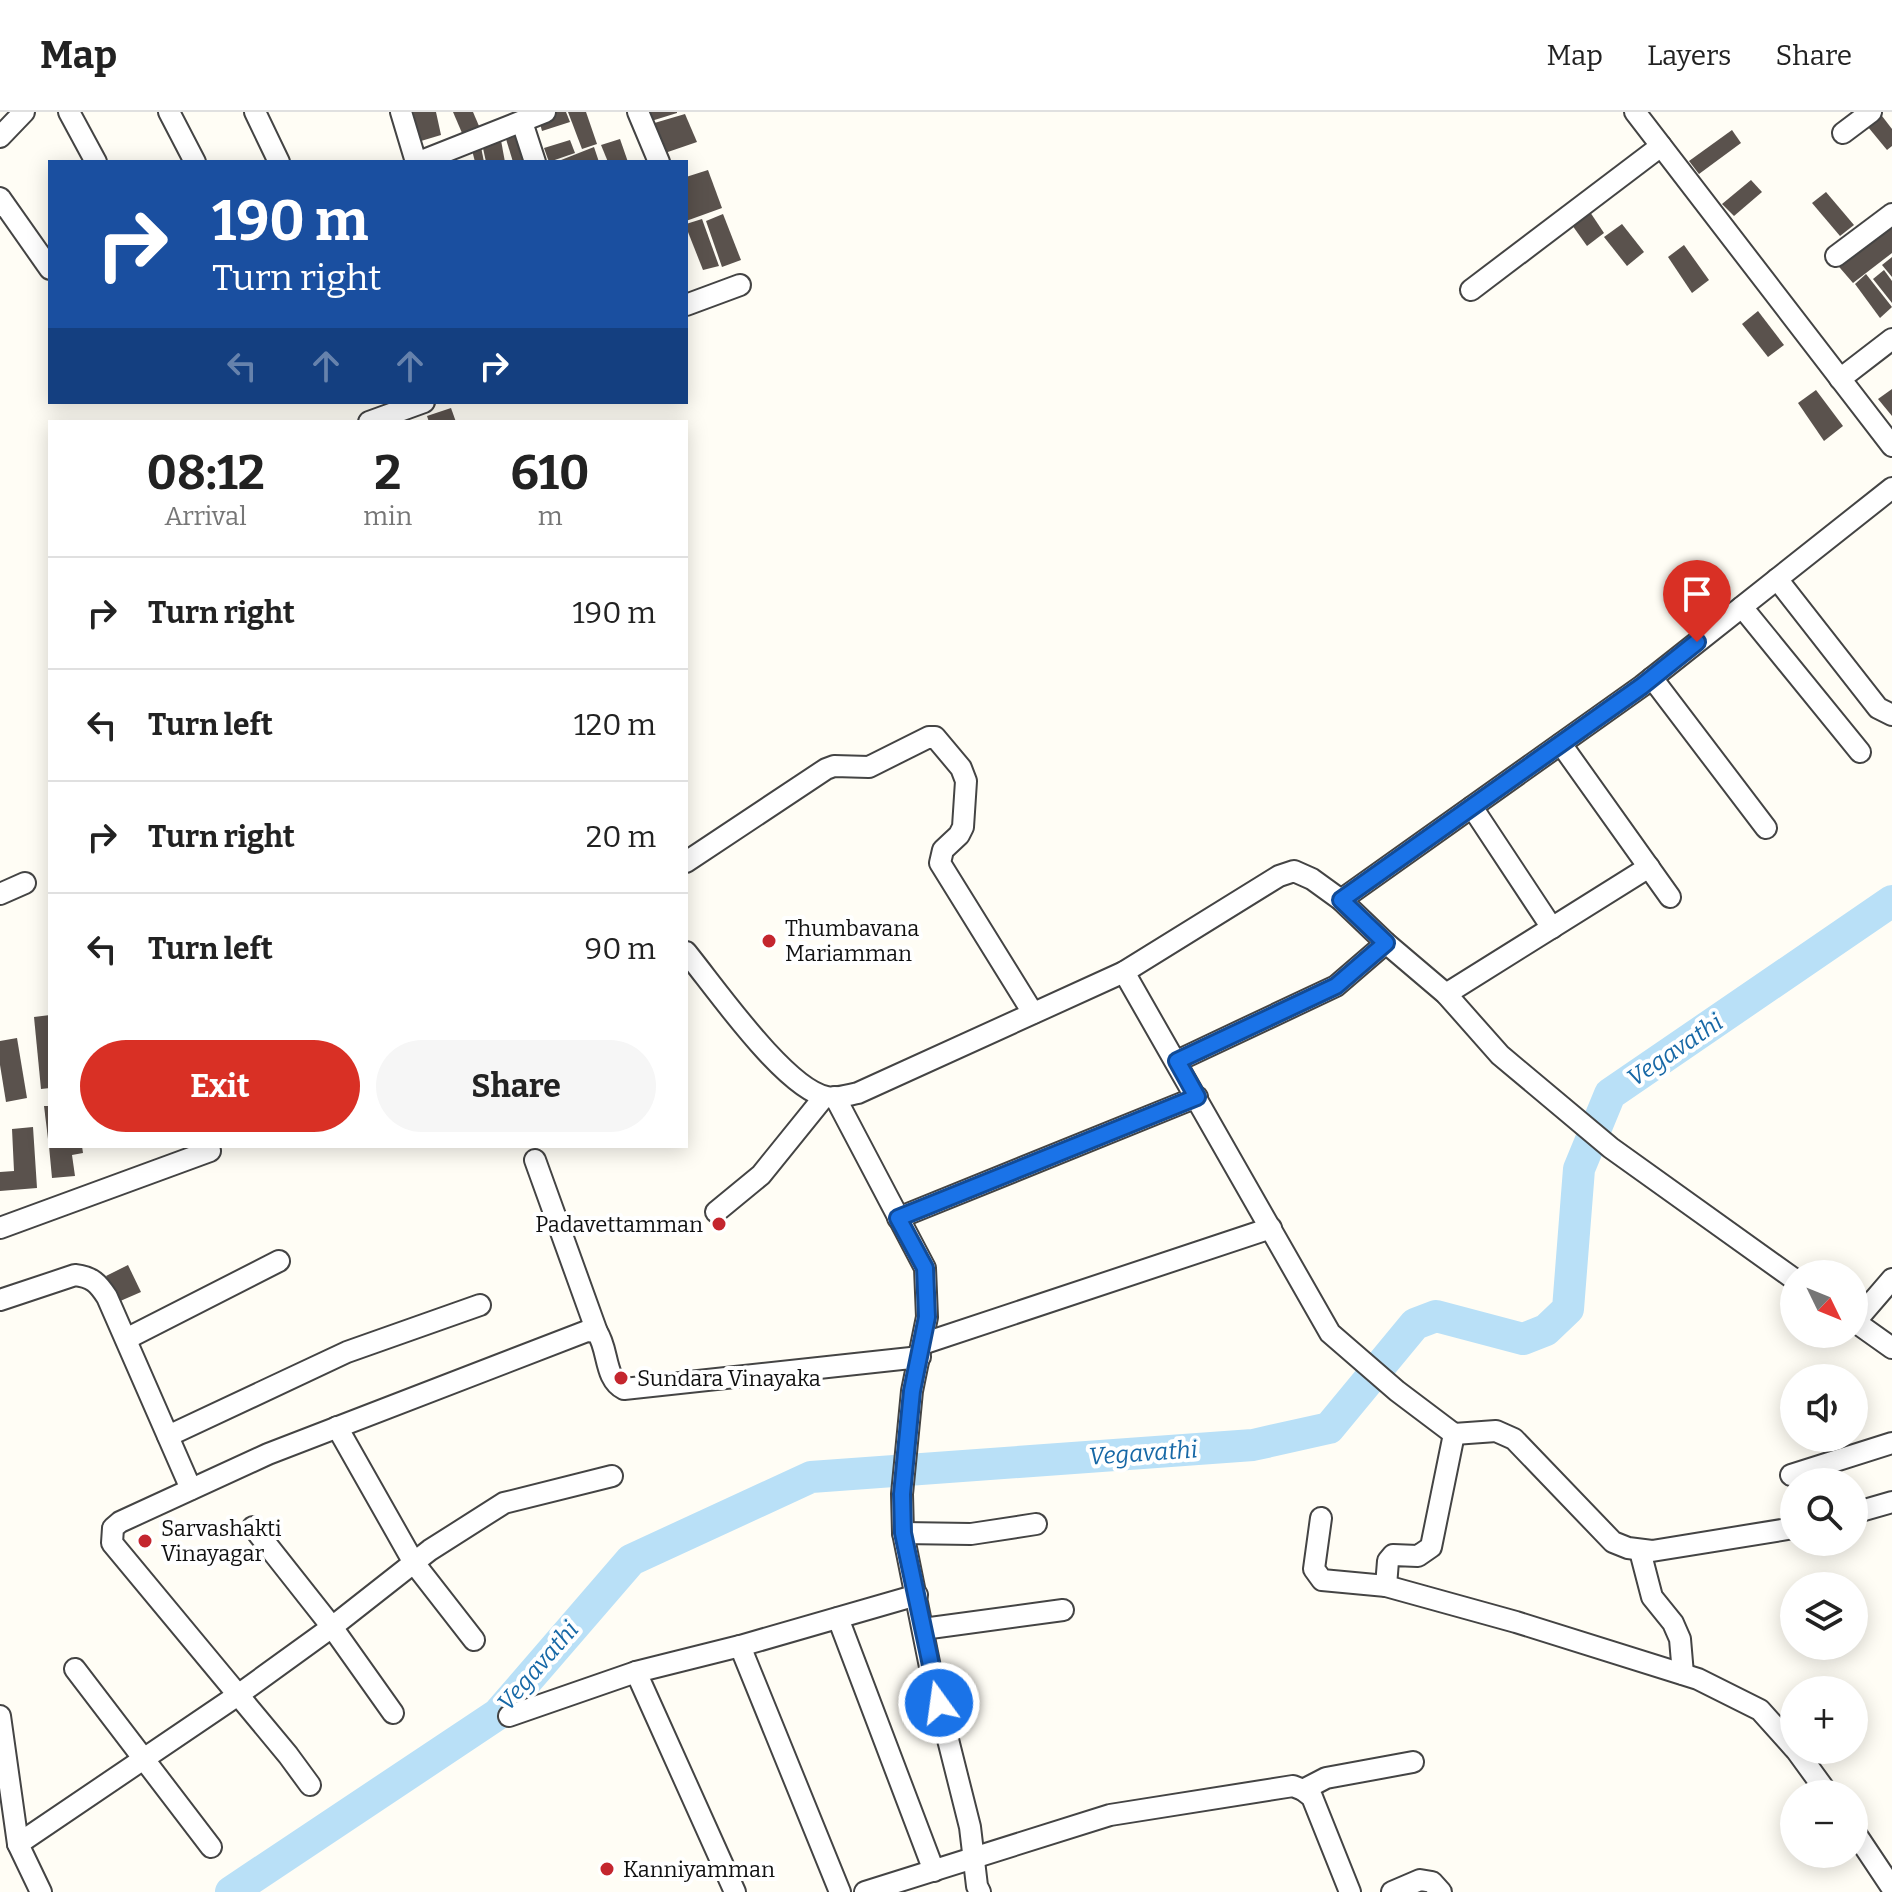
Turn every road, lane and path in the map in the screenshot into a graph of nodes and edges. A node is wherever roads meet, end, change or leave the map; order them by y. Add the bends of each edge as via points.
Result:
1 (24, 112) edge
2 (69, 112) edge
3 (169, 112) edge
4 (255, 112) edge
5 (401, 112) edge
6 (638, 112) edge
7 (1635, 112) edge
8 (1871, 112) edge
9 (532, 116) edge
10 (1843, 133) dead end
11 (0, 137) edge
12 (1661, 146) junction
13 (95, 160) edge
14 (194, 160) edge
15 (278, 160) edge
16 (417, 160) edge
17 (423, 160) edge
18 (535, 160) edge
19 (658, 160) edge
20 (0, 198) edge
21 (1892, 214) edge
22 (1836, 256) dead end
23 (48, 266) edge
24 (740, 285) dead end
25 (1471, 290) dead end
26 (688, 304) edge
27 (1892, 339) edge
28 (1840, 379) junction
29 (419, 404) edge
30 (399, 412) edge
31 (375, 420) edge
32 (1892, 446) edge
33 (1892, 488) edge
34 (1777, 579) junction
35 (1742, 607) junction
36 (1652, 678) junction
37 (1892, 715) edge
38 (1561, 744) junction
39 (1860, 752) dead end
40 (1472, 807) junction
41 (1766, 828) dead end
42 (688, 861) edge
43 (1649, 867) junction
44 (25, 883) dead end
45 (0, 894) edge
46 (1670, 897) dead end
47 (1341, 900) junction
48 (1552, 928) junction
49 (1386, 943) junction
50 (688, 954) edge
51 (1124, 972) junction
52 (1446, 994) junction
53 (1033, 1013) junction
54 (1177, 1061) junction
55 (829, 1097) junction
56 (1197, 1097) junction
57 (210, 1151) dead end
58 (535, 1160) dead end
59 (716, 1212) dead end
60 (898, 1218) junction
61 (0, 1228) edge
62 (1271, 1228) junction
63 (279, 1261) dead end
64 (1780, 1269) edge
65 (1892, 1279) edge
66 (0, 1300) edge
67 (480, 1305) dead end
68 (1868, 1306) edge
69 (597, 1332) junction
70 (1868, 1332) edge
71 (126, 1339) junction
72 (1892, 1348) edge
73 (921, 1350) junction
74 (337, 1427) junction
75 (1454, 1434) junction
76 (168, 1436) junction
77 (1892, 1443) edge
78 (1813, 1468) edge
79 (612, 1476) dead end
80 (191, 1489) junction
81 (1892, 1502) edge
82 (1868, 1509) edge
83 (1321, 1518) dead end
84 (1036, 1524) dead end
85 (253, 1527) dead end
86 (1780, 1530) edge
87 (903, 1533) junction
88 (1640, 1551) junction
89 (414, 1563) junction
90 (1386, 1586) junction
91 (917, 1595) junction
92 (1063, 1610) dead end
93 (838, 1618) junction
94 (332, 1627) junction
95 (923, 1629) junction
96 (474, 1640) dead end
97 (740, 1646) junction
98 (75, 1669) dead end
99 (636, 1672) junction
100 (1683, 1674) junction
101 (238, 1695) junction
102 (393, 1713) dead end
103 (0, 1716) edge
104 (509, 1716) dead end
105 (1780, 1732) edge
106 (143, 1759) junction
107 (1413, 1762) dead end
108 (310, 1785) dead end
109 (1303, 1790) junction
110 (18, 1844) junction
111 (211, 1847) dead end
112 (1868, 1849) edge
113 (974, 1858) junction
114 (934, 1871) junction
115 (1888, 1875) edge
116 (38, 1891) edge
117 (735, 1892) edge
118 (840, 1892) edge
119 (865, 1892) edge
120 (980, 1892) edge
121 (1350, 1892) edge
122 (1392, 1892) edge
123 (1441, 1892) edge

1 - 11 street
2 - 13 street
3 - 14 street
4 - 15 street
5 - 16 street
6 - 19 street
7 - 12 street
8 - 10 street
9 - 17 street
9 - 18 street
12 - 25 street
12 - 28 street
20 - 23 street
21 - 22 street
24 - 26 street
27 - 28 street
28 - 32 street
29 - 30 street
30 - 31 street
33 - 34 street
34 - 35 street
34 - 37 street via 1878,708
35 - 36 street
35 - 39 street
36 - 38 street
36 - 41 street
38 - 40 street
38 - 43 street
40 - 47 street
40 - 48 street
42 - 53 street via 826,769 869,767 935,737 966,781 963,827 943,850 940,863
43 - 46 street
43 - 48 street
44 - 45 street
47 - 49 street
47 - 51 street via 1294,871
48 - 52 street
49 - 52 street
49 - 54 street via 1336,986
50 - 55 street via 777,1063
51 - 53 street
51 - 54 street
52 - 64 street via 1500,1055 1611,1148
53 - 55 street via 858,1093
54 - 56 street
55 - 59 street via 761,1175
55 - 60 street
56 - 60 street
56 - 62 street
57 - 61 street
58 - 69 street
60 - 73 street via 925,1268 927,1317
62 - 73 street
62 - 75 street via 1330,1333
63 - 71 street
65 - 68 street
66 - 71 street via 75,1275 88,1276 107,1297
67 - 76 street via 347,1352
69 - 73 street via 612,1378 624,1389
69 - 74 street via 587,1331
70 - 72 street
71 - 76 street
73 - 87 street via 912,1391
74 - 80 street
74 - 89 street
75 - 88 street via 1496,1431 1514,1439 1613,1542
75 - 90 street via 1431,1547 1418,1556 1393,1555
76 - 80 street
77 - 78 street
79 - 89 street via 504,1503
80 - 101 street via 120,1522 113,1528 112,1543
81 - 82 street
83 - 90 street via 1316,1576
84 - 87 street via 971,1534
85 - 94 street
86 - 88 street
87 - 91 street
88 - 100 street via 1652,1597 1680,1639
89 - 94 street
89 - 96 street
90 - 100 street
91 - 93 street
91 - 95 street
92 - 95 street
93 - 97 street
93 - 114 street
94 - 101 street
94 - 102 street
95 - 113 street
97 - 99 street
97 - 118 street
98 - 106 street
99 - 104 street
99 - 117 street
100 - 105 street via 1760,1710
101 - 106 street
101 - 108 street
103 - 110 street
106 - 110 street
106 - 111 street
107 - 109 street via 1326,1778
109 - 113 street via 1293,1786 1119,1813
109 - 121 street via 1312,1797
110 - 116 street
112 - 115 street
113 - 114 street
113 - 120 street
114 - 119 street
122 - 123 street via 1420,1880 1432,1882

